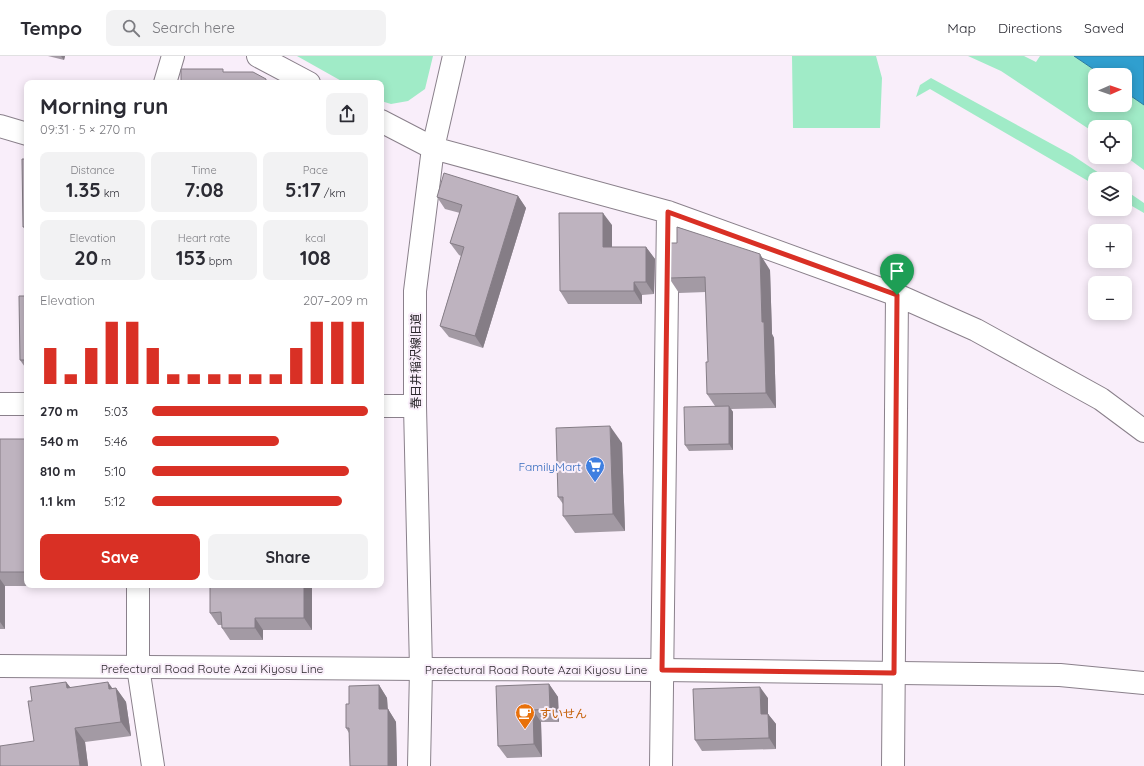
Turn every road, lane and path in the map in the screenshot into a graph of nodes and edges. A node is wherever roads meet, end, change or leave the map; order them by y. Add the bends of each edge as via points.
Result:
1 (173, 56) edge
2 (258, 56) edge
3 (454, 56) edge
4 (166, 80) edge
5 (303, 80) edge
6 (384, 123) edge
7 (0, 126) edge
8 (24, 133) edge
9 (434, 148) junction
10 (668, 212) junction
11 (897, 295) junction
12 (0, 404) edge
13 (24, 404) edge
14 (384, 406) edge
15 (415, 406) junction
16 (1144, 431) edge
17 (138, 588) edge
18 (0, 666) edge
19 (138, 667) junction
20 (421, 669) junction
21 (662, 670) junction
22 (894, 673) junction
23 (1144, 683) edge
24 (153, 766) edge
25 (419, 766) edge
26 (661, 766) edge
27 (893, 766) edge

1 - 4 street
2 - 5 street
3 - 9 street, 春日井稲沢線旧道
6 - 9 street
7 - 8 street
9 - 10 street
9 - 15 street, 春日井稲沢線旧道 via 415,291
10 - 11 street
10 - 21 street
11 - 16 street via 976,330 1101,399
11 - 22 street
12 - 13 street
14 - 15 street
15 - 20 street, 春日井稲沢線旧道
17 - 19 street
18 - 19 street, Prefectural Road Route Azai Kiyosu Line
19 - 20 street, Prefectural Road Route Azai Kiyosu Line
19 - 24 street
20 - 21 street, Prefectural Road Route Azai Kiyosu Line
20 - 25 street, 春日井稲沢線旧道
21 - 22 street, Prefectural Road Route Azai Kiyosu Line
21 - 26 street
22 - 23 street, Prefectural Road Route Azai Kiyosu Line via 1060,675
22 - 27 street

